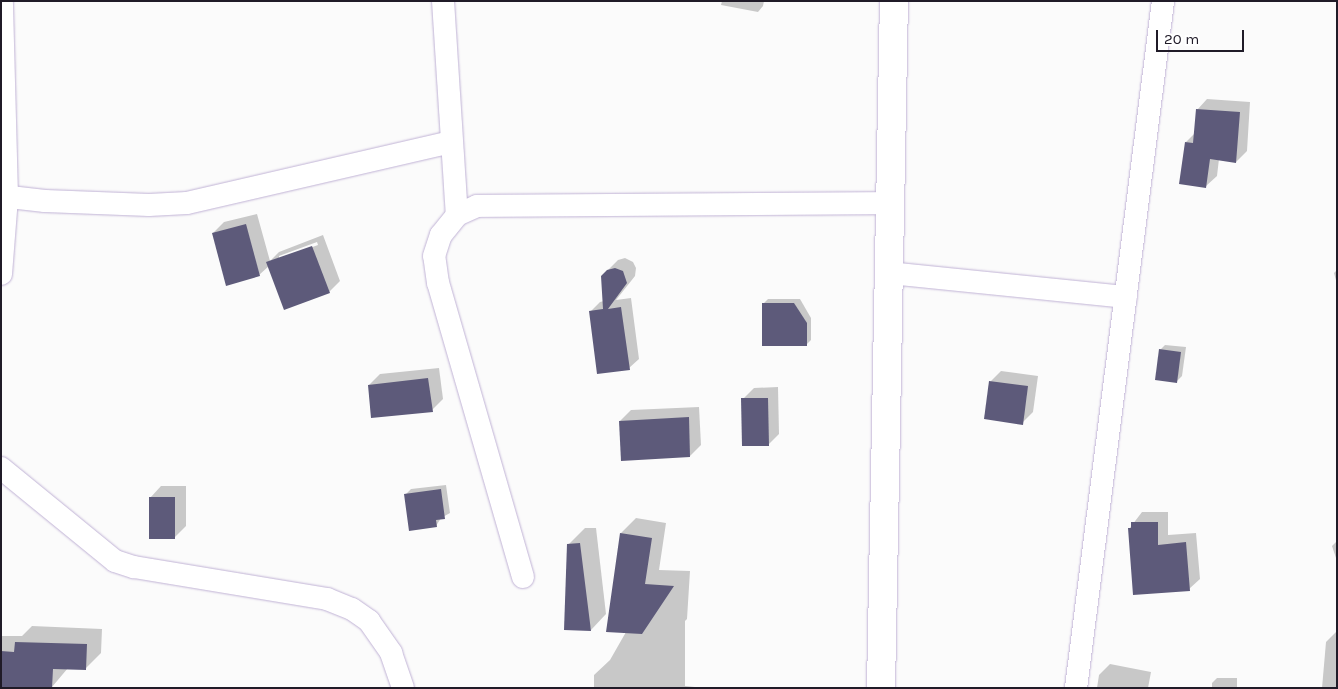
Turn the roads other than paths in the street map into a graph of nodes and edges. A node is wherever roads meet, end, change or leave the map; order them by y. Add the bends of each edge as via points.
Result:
1 (2, 1) edge
2 (442, 1) edge
3 (894, 1) edge
4 (1163, 1) edge
5 (450, 142) junction
6 (4, 196) edge
7 (891, 203) junction
8 (457, 215) junction
9 (889, 273) junction
10 (1, 274) edge
11 (1126, 297) junction
12 (1, 468) edge
13 (522, 577) dead end
14 (404, 688) edge
15 (881, 688) edge
16 (1076, 688) edge

1 - 6 street
2 - 5 street
3 - 7 main road
4 - 11 street
5 - 6 street via 187,203 149,206
5 - 8 street
6 - 10 street
7 - 8 street via 477,206
7 - 9 main road
8 - 13 street via 441,235 434,256 438,283
9 - 11 street
9 - 15 main road
11 - 16 street
12 - 14 street via 115,561 134,568 327,599 352,609 369,620 391,653

